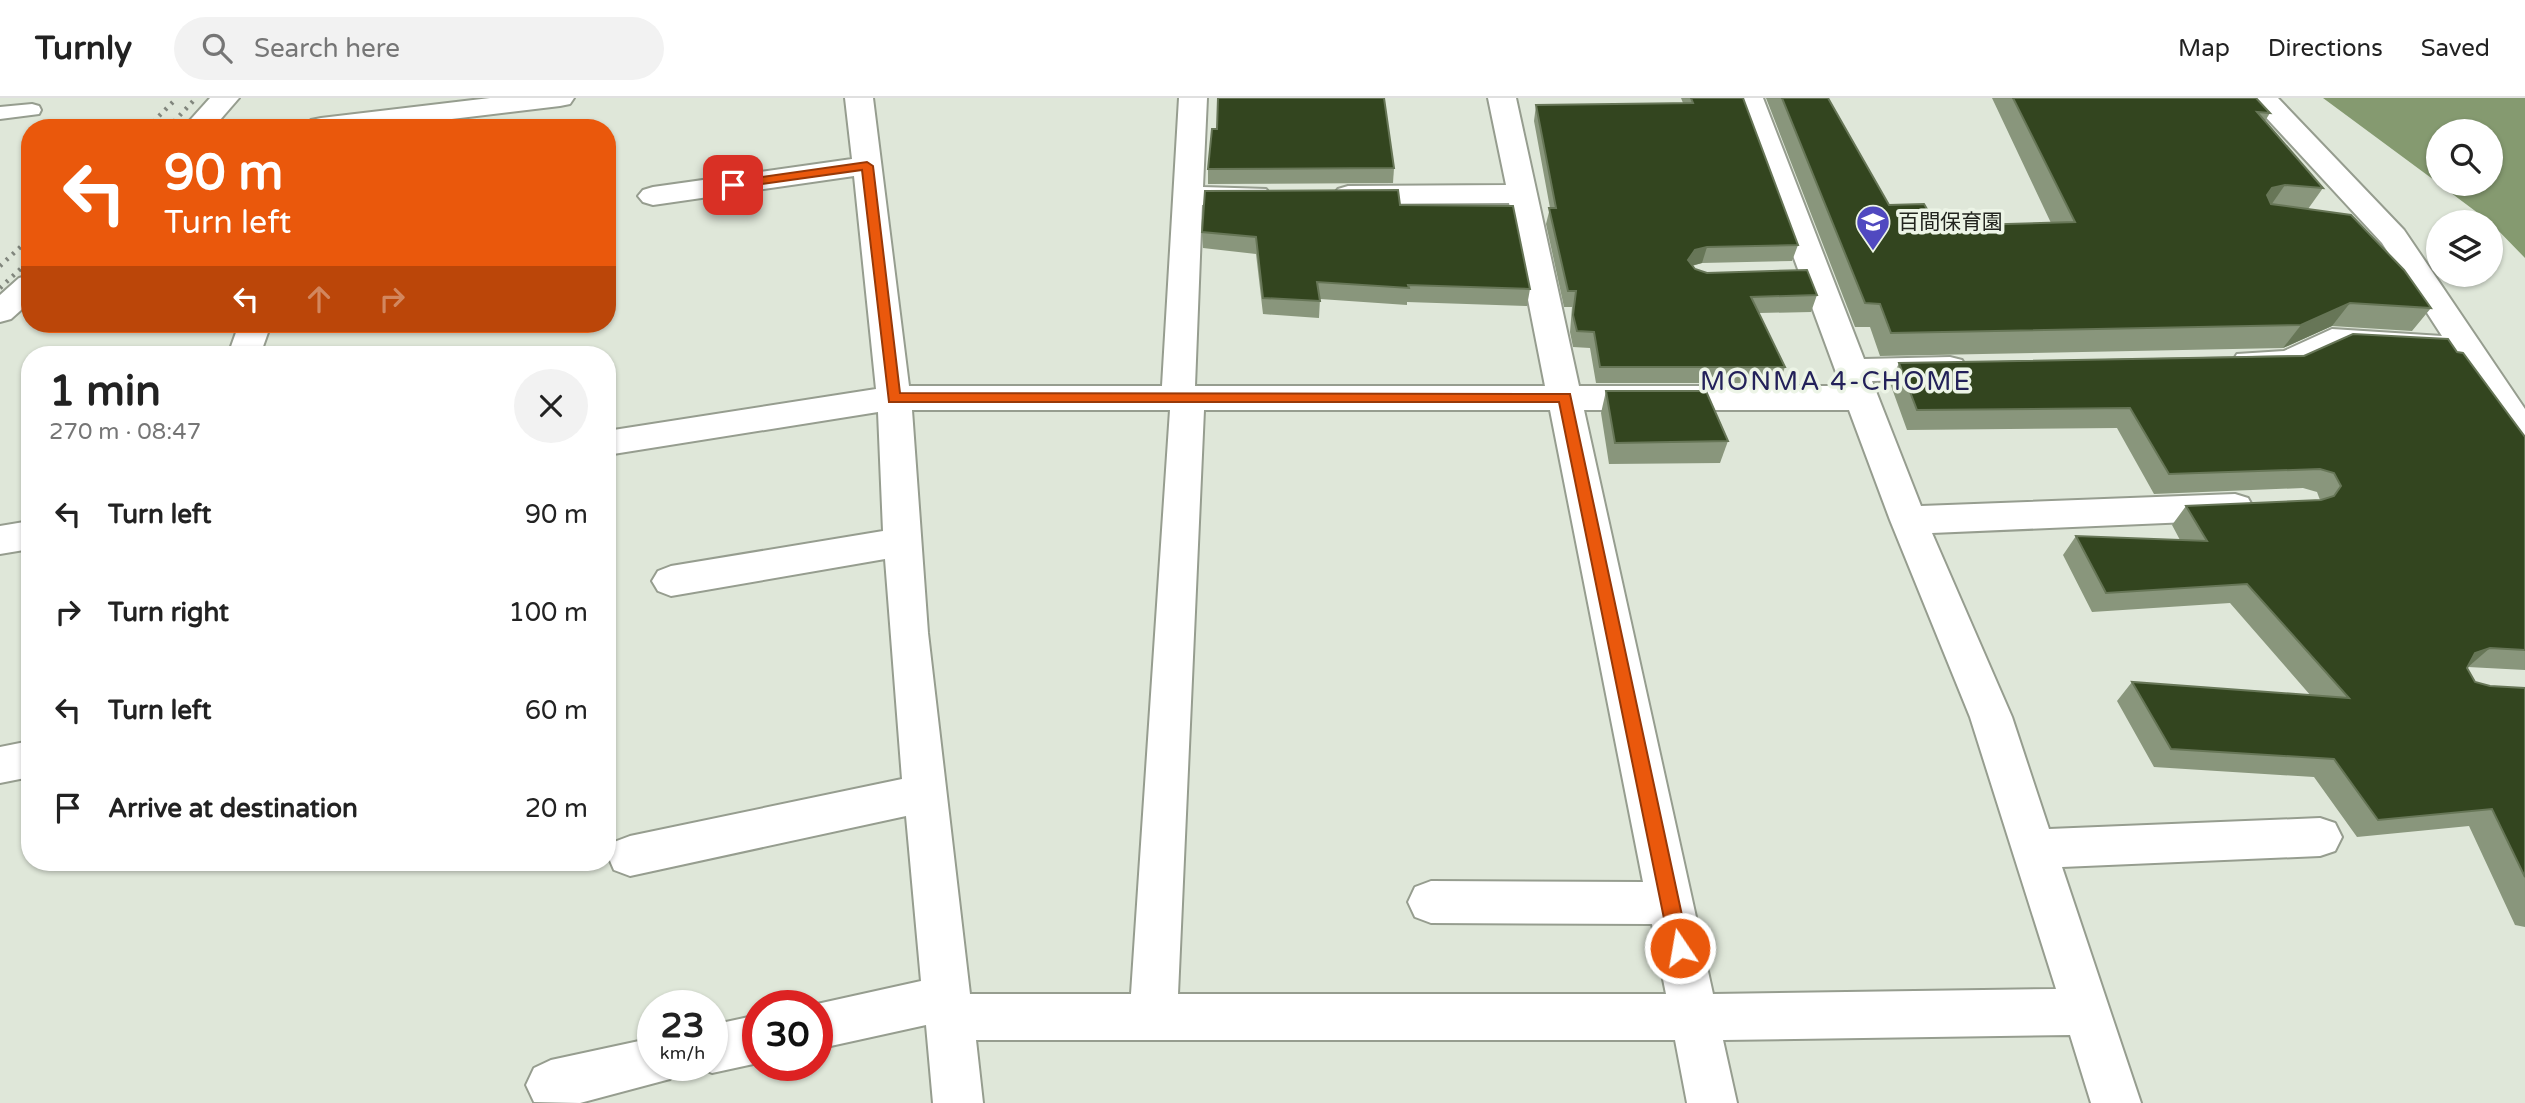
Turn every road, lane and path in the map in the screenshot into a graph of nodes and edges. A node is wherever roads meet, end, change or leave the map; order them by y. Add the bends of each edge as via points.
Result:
1 (225, 98) edge
2 (331, 98) edge
3 (560, 98) edge
4 (859, 98) edge
5 (1193, 98) edge
6 (1502, 98) edge
7 (1749, 98) edge
8 (2262, 98) edge
9 (32, 110) dead end
10 (0, 113) edge
11 (205, 119) edge
12 (324, 119) edge
13 (387, 119) edge
14 (867, 166) junction
15 (1522, 194) junction
16 (653, 196) dead end
17 (1188, 196) junction
18 (2347, 226) edge
19 (2386, 228) junction
20 (1817, 273) junction
21 (1779, 274) edge
22 (21, 293) edge
23 (0, 312) edge
24 (2465, 348) junction
25 (2221, 363) edge
26 (1975, 368) edge
27 (1858, 384) junction
28 (1183, 397) junction
29 (1565, 397) junction
30 (894, 398) junction
31 (2525, 436) edge
32 (616, 442) edge
33 (2263, 506) edge
34 (1908, 520) junction
35 (21, 536) edge
36 (0, 540) edge
37 (902, 542) junction
38 (671, 581) dead end
39 (21, 761) edge
40 (0, 765) edge
41 (925, 793) junction
42 (2320, 837) dead end
43 (2035, 849) junction
44 (630, 856) dead end
45 (1431, 902) dead end
46 (1670, 903) junction
47 (948, 1007) junction
48 (2089, 1013) junction
49 (1153, 1017) junction
50 (1694, 1017) junction
51 (833, 1024) edge
52 (637, 1066) edge
53 (551, 1085) dead end
54 (958, 1103) edge
55 (1712, 1103) edge
56 (2116, 1103) edge

1 - 11 street
2 - 12 street
3 - 13 street
4 - 14 street
5 - 17 street
6 - 15 street
7 - 20 street
8 - 19 street
9 - 10 lane
14 - 16 street
14 - 30 street
15 - 17 street
15 - 29 street
17 - 28 street
18 - 19 street
19 - 24 street
20 - 21 street
20 - 27 street
22 - 23 street
24 - 25 street via 2332,340 2289,362
24 - 31 street
26 - 27 street
27 - 29 street
27 - 34 street
28 - 29 street
28 - 30 street
28 - 49 street
29 - 46 street
30 - 32 street
30 - 37 street
33 - 34 street
34 - 43 street via 1991,717
35 - 36 street
37 - 38 street
37 - 41 street
39 - 40 street
41 - 44 street
41 - 47 street
42 - 43 street
43 - 48 street
45 - 46 street
46 - 50 street
47 - 49 street
47 - 51 street
47 - 54 street
48 - 50 street
48 - 56 street
49 - 50 street
50 - 55 street
52 - 53 street

